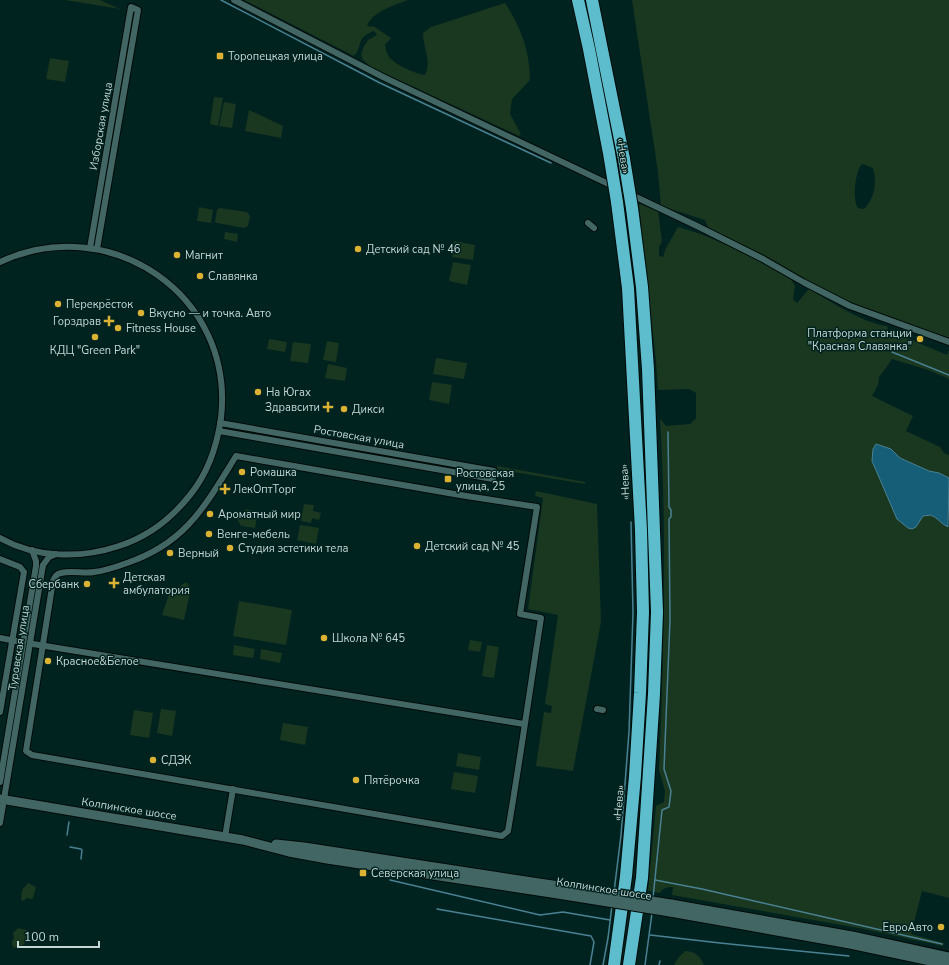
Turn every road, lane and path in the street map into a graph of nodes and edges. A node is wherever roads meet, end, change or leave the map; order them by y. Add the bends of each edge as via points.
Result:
1 (234, 0) edge
2 (578, 0) edge
3 (592, 0) edge
4 (588, 223) dead end
5 (594, 228) dead end
6 (90, 248) junction
7 (97, 249) junction
8 (0, 262) edge
9 (949, 342) edge
10 (220, 423) junction
11 (219, 431) junction
12 (0, 538) edge
13 (32, 550) junction
14 (56, 554) junction
15 (0, 559) edge
16 (0, 638) edge
17 (14, 640) junction
18 (34, 644) dead end
19 (42, 645) junction
20 (0, 712) edge
21 (524, 724) junction
22 (0, 782) edge
23 (233, 789) junction
24 (2, 800) edge
25 (0, 823) edge
26 (224, 837) junction
27 (671, 908) junction
28 (949, 957) edge
29 (614, 965) edge
30 (629, 965) edge
31 (949, 965) edge

1 - 9 street via 383,77 702,228 850,306
2 - 29 highway, «Нева», bridge via 617,202 628,296 641,530 643,612 635,776 626,876
3 - 30 highway, «Нева», bridge via 632,208 642,287 648,369 657,612 642,878
4 - 5 street
6 - 7 street
6 - 7 street, Изборская улица via 131,7 138,10
6 - 8 street via 49,248 22,253
7 - 10 street via 134,261 151,270 180,294 192,309 206,332 217,362 222,399
10 - 11 street
10 - 11 street, Ростовская улица via 494,471 493,479
11 - 14 street via 210,462 202,476 183,503 163,522 144,535 112,548 84,554
12 - 13 street
13 - 14 street
13 - 22 street, Туровская улица via 36,566
14 - 24 street, Туровская улица via 49,557 43,565
15 - 17 street via 20,567 24,572
16 - 17 street
17 - 20 street
18 - 19 street
19 - 21 street
19 - 21 street via 56,575 111,568 150,554 163,546 185,529 199,513 236,456 537,507 520,614 542,618
19 - 23 street via 26,751 32,755
21 - 23 street via 508,831 502,836
23 - 26 street
24 - 25 street, Туровская улица
24 - 26 main road, Колпинское шоссе
26 - 27 main road, Колпинское шоссе, bridge via 327,859
27 - 28 main road, Колпинское шоссе via 852,936
27 - 31 main road, Колпинское шоссе

